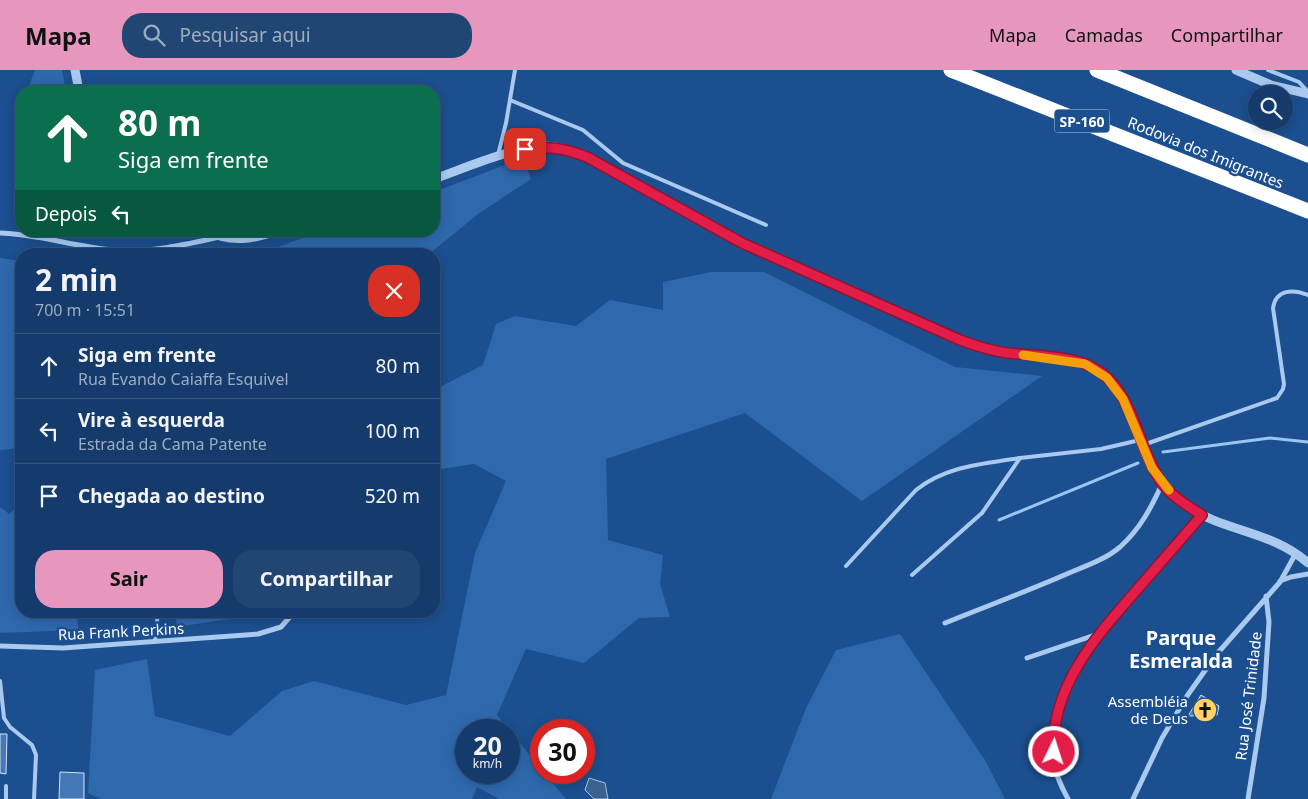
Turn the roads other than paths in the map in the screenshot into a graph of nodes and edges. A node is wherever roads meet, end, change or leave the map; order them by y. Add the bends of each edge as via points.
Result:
1 (75, 70) edge
2 (515, 70) edge
3 (951, 70) edge
4 (1097, 70) edge
5 (1111, 70) edge
6 (1236, 70) edge
7 (1268, 70) edge
8 (78, 85) edge
9 (1153, 93) junction
10 (1308, 93) edge
11 (510, 100) junction
12 (1308, 155) edge
13 (497, 157) junction
14 (440, 177) edge
15 (1308, 211) edge
16 (766, 225) dead end
17 (0, 233) edge
18 (15, 234) edge
19 (37, 237) edge
20 (219, 237) joint
21 (255, 237) edge
22 (101, 248) edge
23 (161, 248) edge
24 (1308, 295) edge
25 (1141, 442) junction
26 (1020, 458) junction
27 (1162, 484) junction
28 (1202, 515) junction
29 (1296, 553) junction
30 (1308, 563) edge
31 (846, 566) dead end
32 (1308, 574) edge
33 (912, 575) dead end
34 (1280, 582) junction
35 (1266, 596) junction
36 (157, 618) edge
37 (290, 618) edge
38 (945, 623) dead end
39 (1099, 634) junction
40 (155, 642) junction
41 (0, 646) edge
42 (1027, 658) dead end
43 (0, 681) edge
44 (6, 786) dead end
45 (6, 799) edge
46 (34, 799) edge
47 (1068, 799) edge
48 (1133, 799) edge
49 (1248, 799) edge

1 - 8 street
2 - 11 lane
3 - 15 highway, Rodovia dos Imigrantes / SP-160
4 - 9 highway
5 - 9 highway
6 - 10 street via 1271,85
7 - 10 lane via 1300,82
9 - 12 highway
11 - 13 lane
11 - 16 lane via 578,128 623,163
13 - 14 street
13 - 25 street via 539,147 564,148 587,157 742,243 960,340 994,351 1085,364 1100,371 1118,391
17 - 18 street
19 - 22 street
20 - 21 street via 244,240
20 - 23 street
24 - 25 lane via 1289,291 1274,302 1284,384 1277,398
25 - 26 lane
25 - 27 street
26 - 31 lane via 957,469 929,480
26 - 33 lane via 982,513
27 - 28 street
27 - 38 street via 1147,516 1119,549
28 - 29 street via 1273,540
28 - 39 street
29 - 30 street
29 - 34 street
32 - 34 street
34 - 35 street
35 - 48 street via 1216,655 1187,696 1162,738
35 - 49 street, Rua José Trinidade via 1269,622 1264,698
36 - 40 lane
37 - 40 street, Rua Frank Perkins via 274,631 258,634
39 - 42 street
39 - 47 street via 1068,684 1058,711 1053,742 1054,763
40 - 41 street, Rua Frank Perkins via 63,648
43 - 46 lane via 4,718 32,745 36,755
44 - 45 lane

